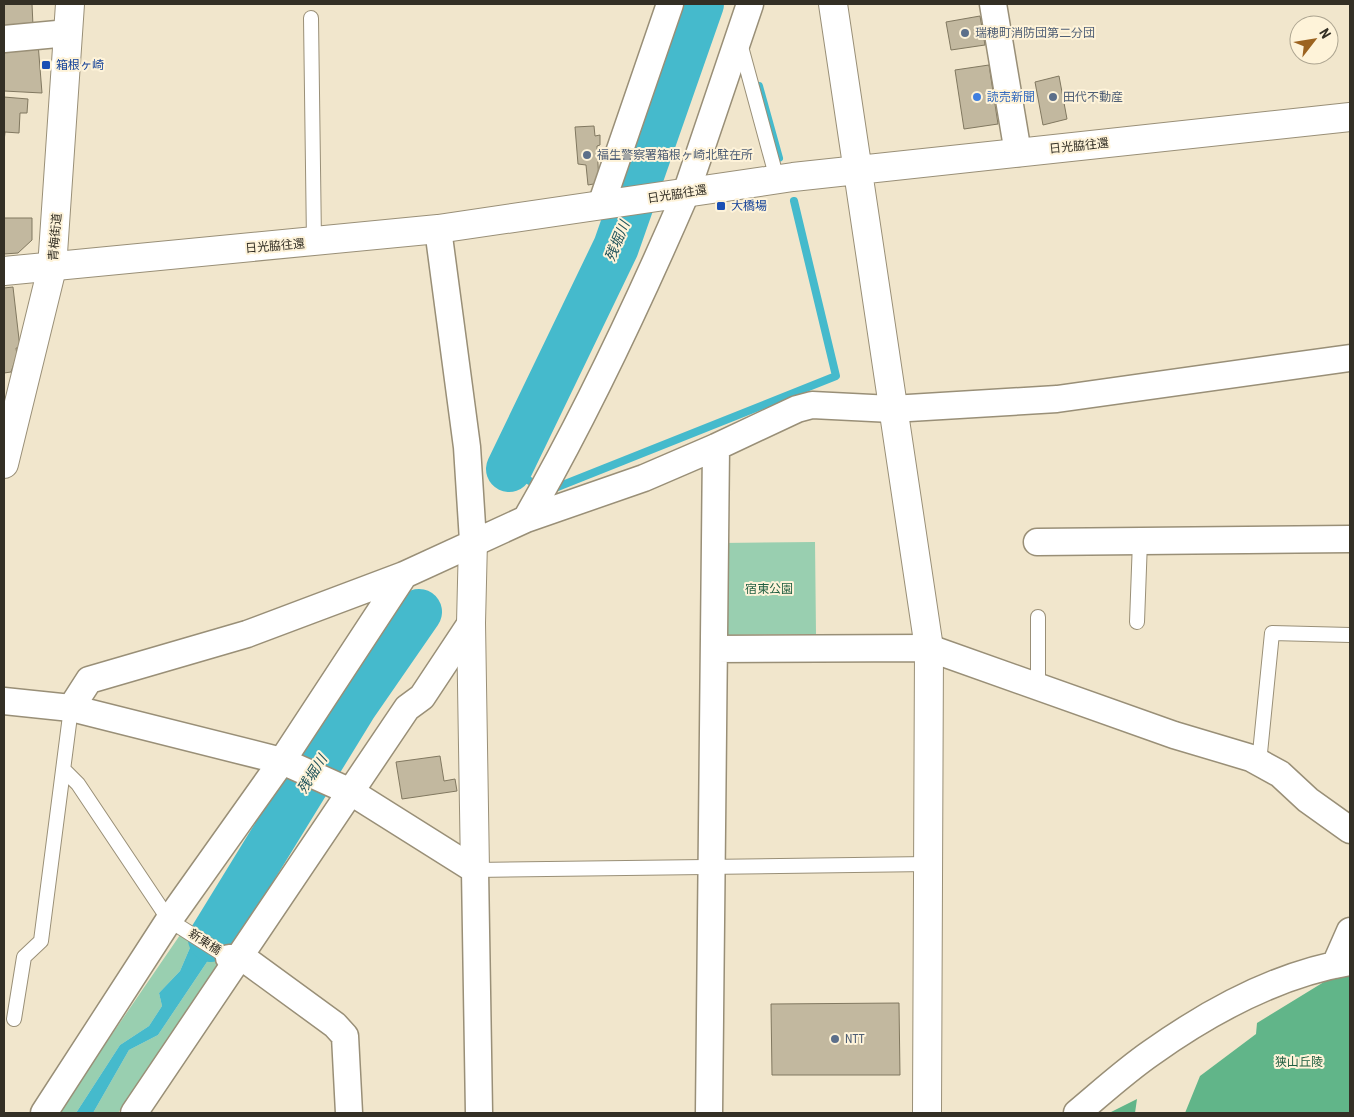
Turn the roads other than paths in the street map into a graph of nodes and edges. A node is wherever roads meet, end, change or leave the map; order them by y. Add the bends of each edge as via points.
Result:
1 (70, 4) edge
2 (670, 4) edge
3 (750, 4) edge
4 (833, 4) edge
5 (993, 4) edge
6 (311, 18) dead end
7 (68, 33) junction
8 (738, 38) junction
9 (4, 39) edge
10 (1350, 117) edge
11 (1018, 153) junction
12 (856, 170) junction
13 (777, 179) junction
14 (679, 194) junction
15 (607, 205) junction
16 (438, 228) junction
17 (314, 242) junction
18 (52, 268) junction
19 (4, 271) edge
20 (1350, 358) edge
21 (892, 409) junction
22 (716, 447) junction
23 (4, 464) edge
24 (526, 519) junction
25 (1350, 539) edge
26 (473, 541) junction
27 (1140, 541) junction
28 (1037, 542) dead end
29 (404, 575) junction
30 (1038, 616) dead end
31 (1137, 622) dead end
32 (471, 623) junction
33 (1350, 635) edge
34 (929, 648) junction
35 (714, 650) junction
36 (1038, 687) junction
37 (4, 701) edge
38 (71, 708) junction
39 (285, 762) junction
40 (1259, 762) junction
41 (64, 770) junction
42 (348, 790) junction
43 (1350, 830) edge
44 (928, 864) junction
45 (712, 867) junction
46 (475, 870) junction
47 (175, 923) junction
48 (1350, 931) edge
49 (234, 959) junction
50 (1343, 963) edge
51 (14, 1019) dead end
52 (44, 1113) edge
53 (134, 1113) edge
54 (349, 1113) edge
55 (479, 1113) edge
56 (709, 1113) edge
57 (927, 1113) edge
58 (1077, 1113) edge

1 - 7 street, 青梅街道
2 - 15 street
3 - 8 street
4 - 12 street
5 - 11 street
6 - 17 lane
7 - 9 street
7 - 18 street, 青梅街道
8 - 13 lane
8 - 14 street
10 - 11 street, 日光脇往還
11 - 12 street, 日光脇往還
12 - 13 street, 日光脇往還
12 - 21 street
13 - 14 street, 日光脇往還
14 - 15 street, 日光脇往還
14 - 24 street via 630,320
15 - 16 street, 日光脇往還
16 - 17 street, 日光脇往還
16 - 26 street via 467,447
17 - 18 street, 日光脇往還
18 - 19 street, 日光脇往還
18 - 23 street, 青梅街道
20 - 21 street via 1057,398
21 - 22 street via 812,404
21 - 34 street
22 - 24 street via 644,478
22 - 35 street
24 - 26 street
25 - 27 street
26 - 29 street
26 - 32 street
27 - 28 street
27 - 31 lane
29 - 38 street via 247,634 89,680
29 - 39 street
30 - 36 lane
32 - 42 street via 422,697 407,708
32 - 46 street
33 - 40 lane via 1272,633
34 - 35 street
34 - 36 street
34 - 44 street
35 - 45 street
36 - 40 street
37 - 38 street
38 - 39 street
38 - 41 lane
39 - 42 street
39 - 47 street
40 - 43 street via 1280,774 1308,800
41 - 47 lane via 78,784
41 - 51 lane via 41,940 24,957
42 - 46 street
42 - 49 street
44 - 45 lane
44 - 57 street
45 - 46 lane
45 - 56 street
46 - 55 street
47 - 49 lane, 新東橋
47 - 52 street
48 - 50 street
49 - 53 street
49 - 54 street via 246,960 335,1025 345,1036
50 - 58 street via 1274,983 1216,1012 1151,1053

